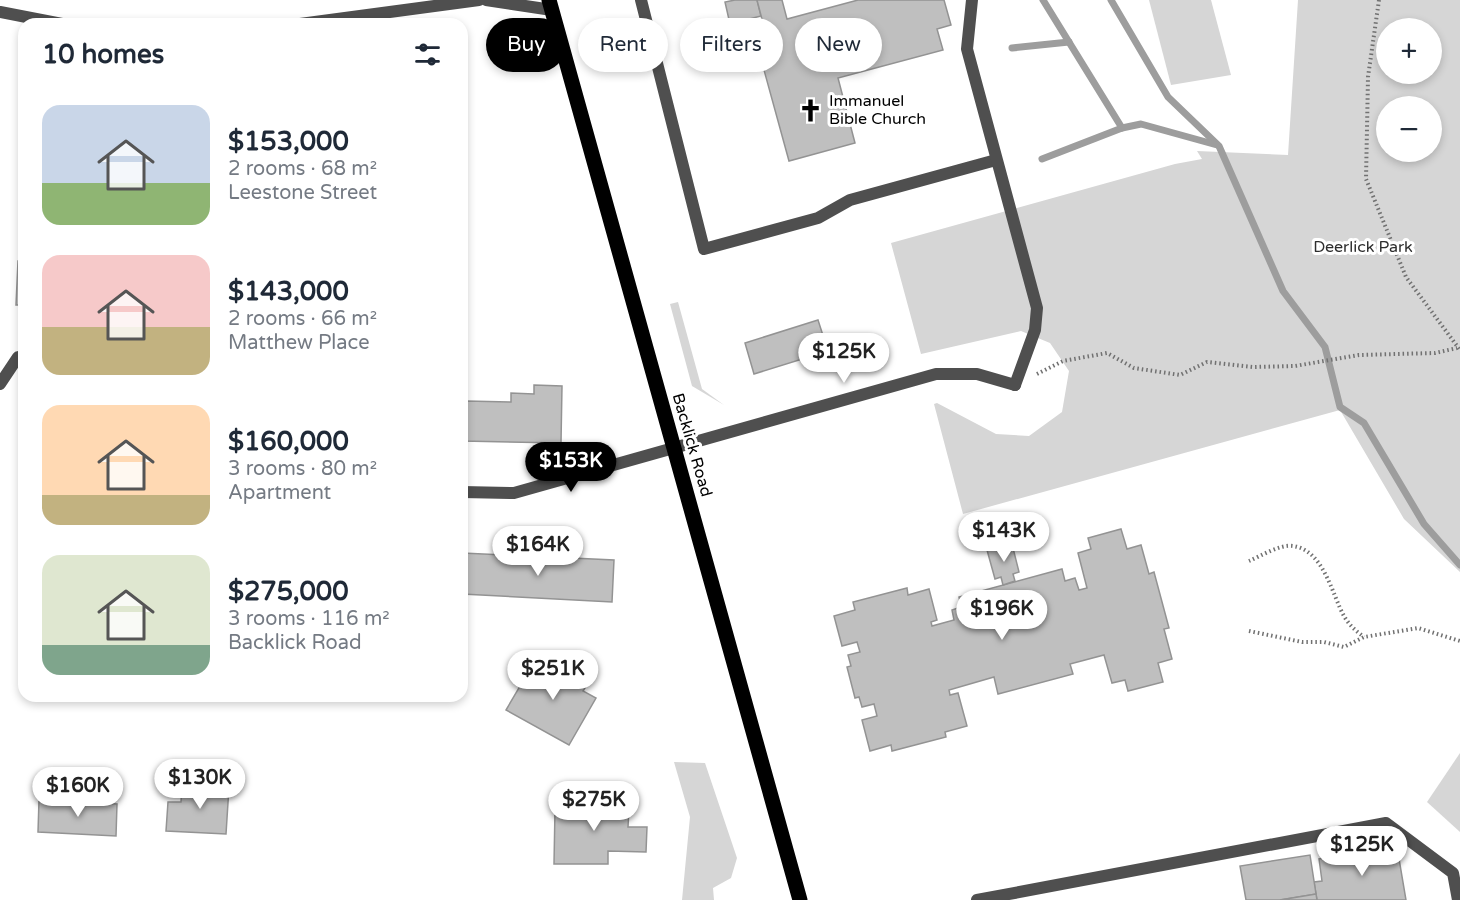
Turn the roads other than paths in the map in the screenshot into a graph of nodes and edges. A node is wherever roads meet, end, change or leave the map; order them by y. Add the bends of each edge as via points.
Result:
1 (480, 0) edge
2 (486, 0) edge
3 (640, 0) edge
4 (972, 0) edge
5 (551, 5) edge
6 (0, 12) edge
7 (31, 18) edge
8 (379, 18) edge
9 (996, 160) junction
10 (18, 357) edge
11 (0, 384) edge
12 (674, 448) junction
13 (468, 492) edge
14 (982, 899) edge
15 (800, 900) edge
16 (1458, 900) edge

1 - 8 street
2 - 5 street
3 - 9 street via 704,249 818,218 850,201
4 - 9 street via 967,49
5 - 12 main road, Backlick Road
6 - 7 street
9 - 12 street via 1037,308 1035,330 1015,385 977,374 936,374
10 - 11 street
12 - 13 street via 513,493
12 - 15 main road, Backlick Road
14 - 16 street via 1386,823 1453,873

